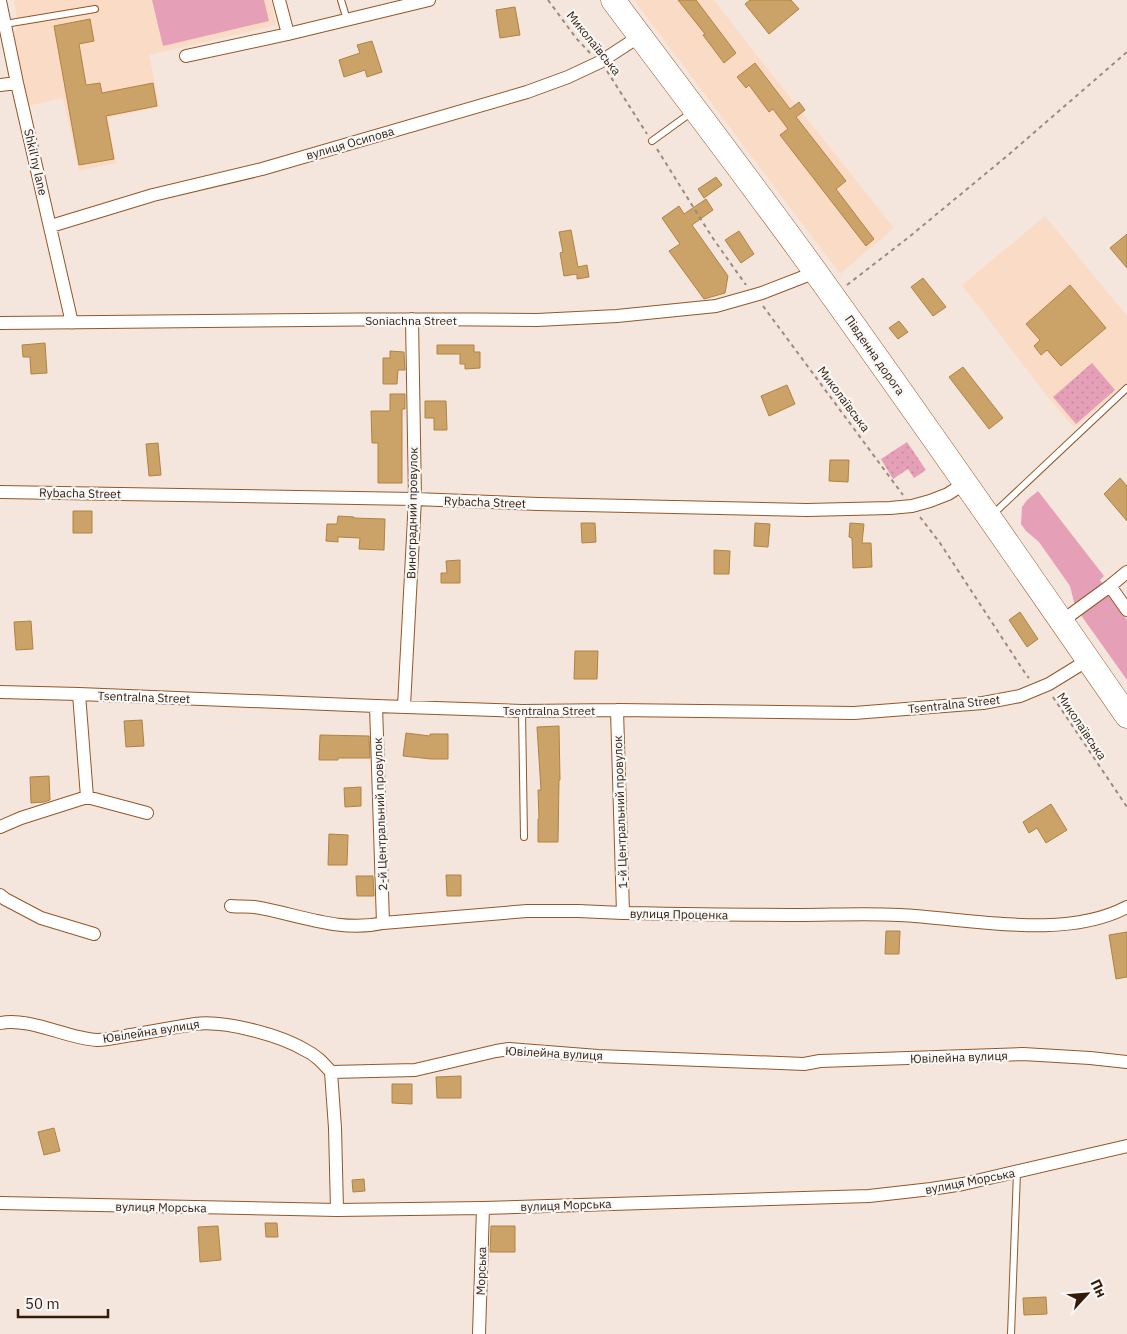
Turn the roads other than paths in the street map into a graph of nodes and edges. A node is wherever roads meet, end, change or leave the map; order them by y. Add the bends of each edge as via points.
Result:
1 (279, 0) edge
2 (341, 0) edge
3 (429, 0) edge
4 (613, 0) edge
5 (0, 1) edge
6 (95, 9) dead end
7 (347, 20) junction
8 (5, 24) junction
9 (288, 34) junction
10 (640, 36) junction
11 (186, 56) dead end
12 (17, 83) junction
13 (0, 85) edge
14 (695, 110) junction
15 (652, 142) road end
16 (51, 226) junction
17 (816, 272) junction
18 (412, 320) junction
19 (0, 322) edge
20 (72, 323) junction
21 (1127, 388) edge
22 (965, 483) junction
23 (0, 492) edge
24 (415, 499) junction
25 (990, 518) junction
26 (1127, 572) edge
27 (1110, 586) junction
28 (1127, 610) edge
29 (1062, 622) junction
30 (1088, 660) junction
31 (0, 692) edge
32 (79, 694) junction
33 (376, 706) junction
34 (404, 706) junction
35 (617, 710) junction
36 (522, 711) junction
37 (1127, 716) edge
38 (87, 797) junction
39 (147, 813) dead end
40 (0, 827) edge
41 (524, 838) dead end
42 (0, 895) edge
43 (231, 906) dead end
44 (1127, 907) edge
45 (623, 913) junction
46 (383, 922) junction
47 (94, 934) dead end
48 (0, 1024) edge
49 (1127, 1062) edge
50 (331, 1072) junction
51 (1127, 1146) edge
52 (1017, 1172) junction
53 (0, 1203) edge
54 (483, 1208) junction
55 (337, 1210) junction
56 (480, 1334) edge
57 (1011, 1334) edge

1 - 9 street
2 - 7 lane
3 - 7 street
4 - 10 highway, Південна дорога
5 - 8 street, Shkil'ny lane
6 - 8 lane
7 - 9 street
8 - 12 street, Shkil'ny lane
9 - 11 street
10 - 14 highway, Південна дорога
10 - 16 street, вулиця Осипова via 600,62 527,92
12 - 13 street
12 - 16 street, Shkil'ny lane
14 - 15 lane
14 - 17 highway, Південна дорога
16 - 20 street, Shkil'ny lane
17 - 18 street, Soniachna Street via 716,306 537,320
17 - 22 highway, Південна дорога
18 - 20 street, Soniachna Street
18 - 24 street, Виноградний провулок
19 - 20 street, Soniachna Street
21 - 25 lane
22 - 24 street, Rybacha Street via 930,501 890,508 807,510
22 - 25 highway, Південна дорога
23 - 24 street, Rybacha Street
24 - 34 street, Виноградний провулок
25 - 29 highway, Південна дорога
26 - 27 street
27 - 28 street
27 - 29 street
29 - 30 highway, Південна дорога
30 - 35 street, Tsentralna Street via 1042,687 1020,696 983,703 854,713
30 - 37 highway, Південна дорога
31 - 32 street, Tsentralna Street
32 - 33 street, Tsentralna Street
32 - 38 street
33 - 34 street, Tsentralna Street
33 - 46 street, 2-й Центральний провулок
34 - 36 street, Tsentralna Street
35 - 36 street, Tsentralna Street
35 - 45 street, 1-й Центральний провулок
36 - 41 lane
38 - 39 street
38 - 40 street
42 - 47 street via 41,918
43 - 46 street, вулиця Проценка via 254,907 332,925 370,926
44 - 45 street, вулиця Проценка via 1089,921 1028,925 899,915
45 - 46 street, вулиця Проценка via 527,912
48 - 50 street, Ювілейна вулиця via 21,1022 99,1040 213,1023 244,1028 290,1042 307,1050
49 - 50 street, Ювілейна вулиця via 1023,1054 804,1064 509,1049 415,1070
50 - 55 street
51 - 52 street, вулиця Морська
52 - 54 street, вулиця Морська via 963,1184 869,1196
52 - 57 lane
53 - 55 street, вулиця Морська
54 - 55 street, вулиця Морська
54 - 56 street, Морська

